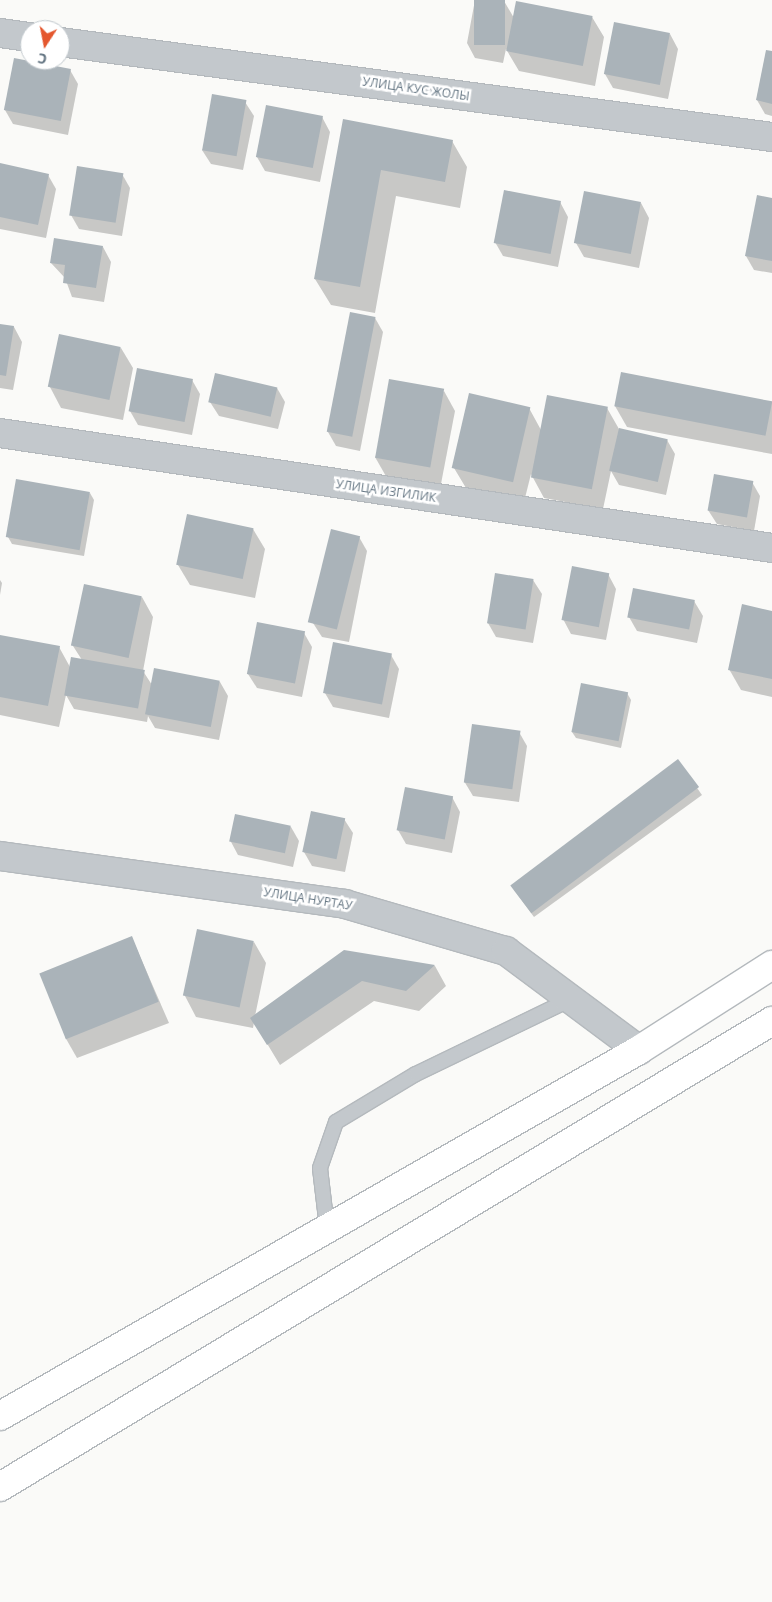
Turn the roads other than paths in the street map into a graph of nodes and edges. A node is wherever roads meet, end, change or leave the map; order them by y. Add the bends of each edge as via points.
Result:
1 (0, 33) edge
2 (20, 36) edge
3 (70, 43) edge
4 (772, 138) edge
5 (0, 434) edge
6 (771, 544) edge
7 (0, 856) edge
8 (772, 966) edge
9 (571, 999) junction
10 (772, 1022) edge
11 (639, 1050) junction
12 (327, 1228) junction
13 (0, 1416) edge
14 (0, 1488) edge

1 - 2 street
3 - 4 street, УЛИЦА КУС ЖОЛЫ
5 - 6 street, УЛИЦА ИЗГИЛИК
7 - 9 street, УЛИЦА НУРТАУ via 345,904 506,951
8 - 11 highway
9 - 11 street, УЛИЦА НУРТАУ
9 - 12 lane via 416,1074 336,1122 320,1168
10 - 14 highway
11 - 12 highway
12 - 13 highway

